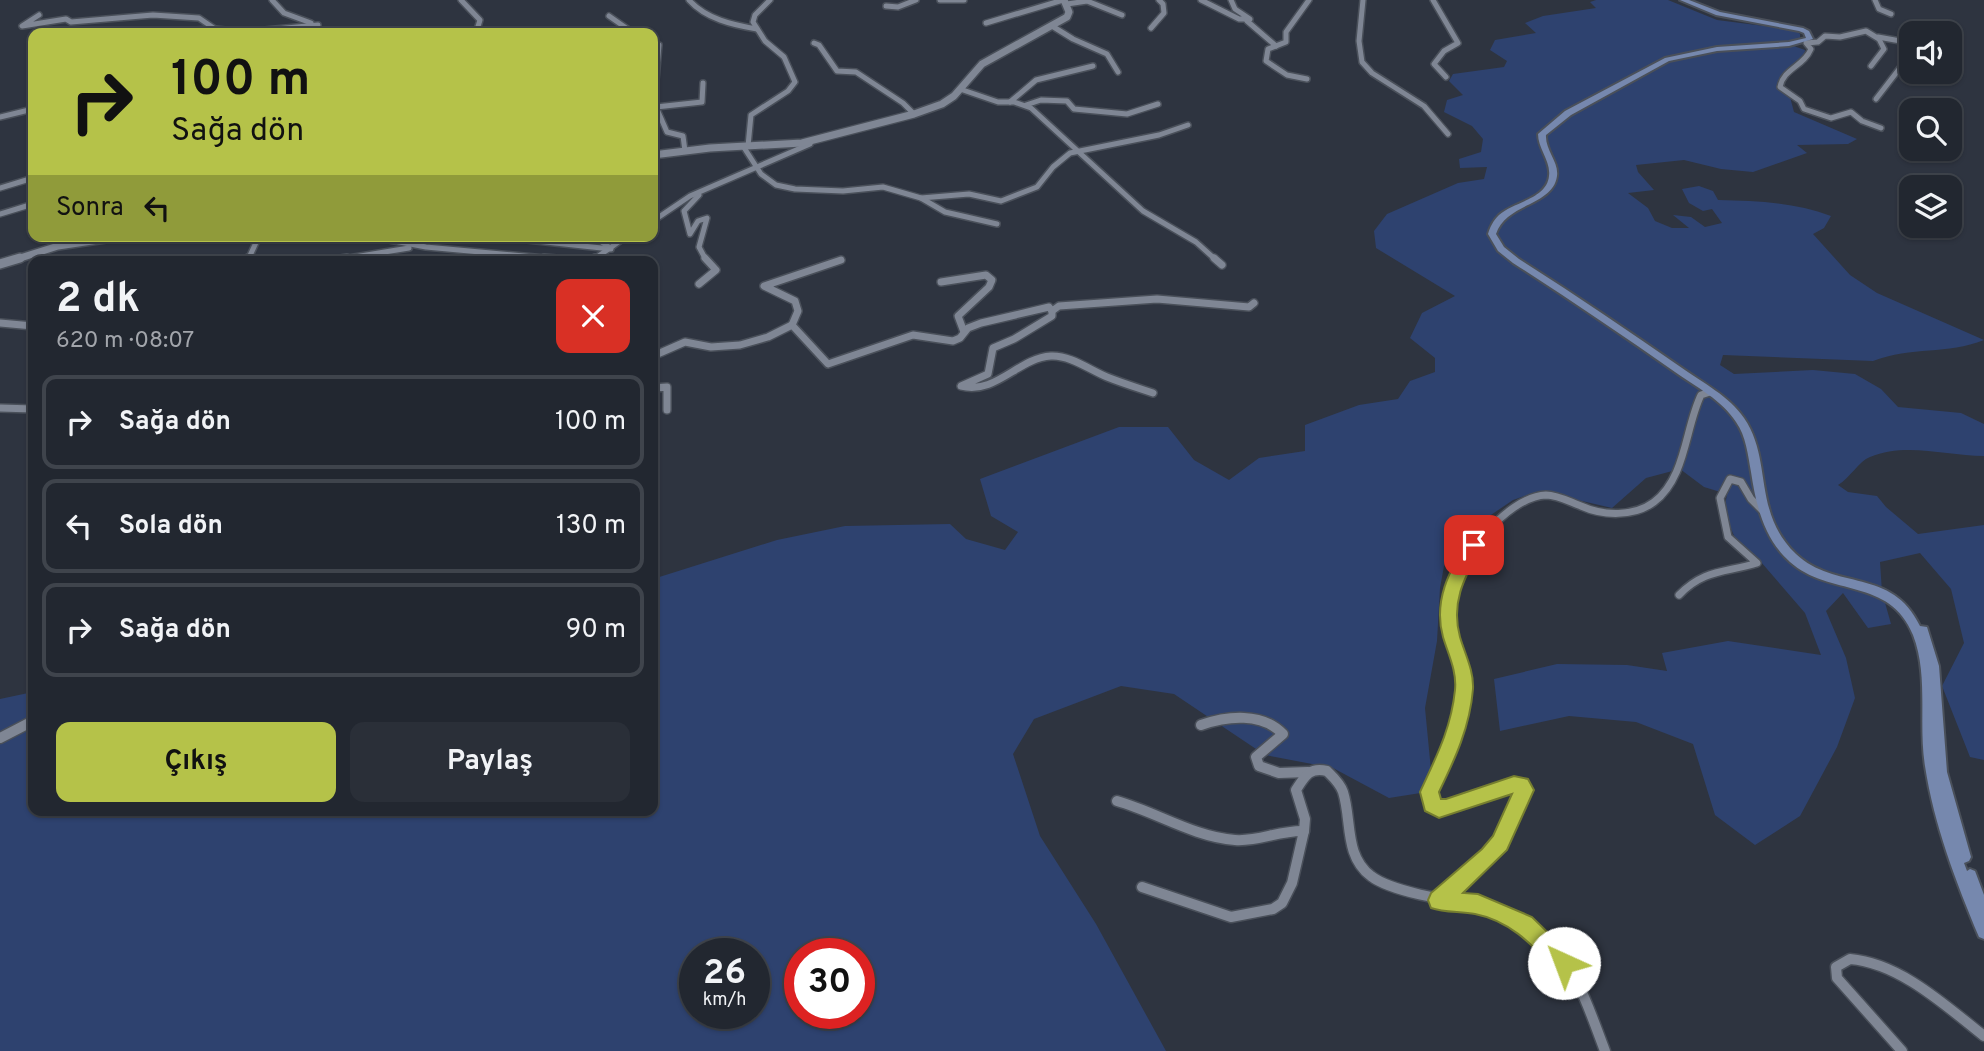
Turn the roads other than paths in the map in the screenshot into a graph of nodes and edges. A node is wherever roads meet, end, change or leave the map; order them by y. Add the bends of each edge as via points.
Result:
1 (272, 0) edge
2 (461, 0) edge
3 (689, 0) edge
4 (696, 0) edge
5 (770, 0) edge
6 (916, 0) edge
7 (940, 0) edge
8 (964, 0) edge
9 (1159, 0) edge
10 (1201, 0) edge
11 (1310, 0) edge
12 (1363, 0) edge
13 (1433, 0) edge
14 (1685, 0) edge
15 (1875, 0) edge
16 (1064, 1) edge
17 (1234, 1) edge
18 (886, 6) dead end
19 (698, 10) junction
20 (1891, 14) dead end
21 (39, 15) dead end
22 (1122, 15) dead end
23 (1164, 15) junction
24 (609, 16) dead end
25 (1171, 18) dead end
26 (1247, 21) junction
27 (986, 23) dead end
28 (318, 25) junction
29 (1052, 26) junction
30 (214, 28) edge
31 (286, 28) edge
32 (316, 28) edge
33 (478, 28) edge
34 (626, 28) edge
35 (1151, 28) dead end
36 (757, 29) junction
37 (1875, 37) junction
38 (814, 43) dead end
39 (1806, 43) junction
40 (659, 45) dead end
41 (1276, 46) junction
42 (658, 57) edge
43 (1093, 66) dead end
44 (1871, 66) dead end
45 (1118, 72) dead end
46 (1446, 77) dead end
47 (1307, 79) dead end
48 (703, 83) dead end
49 (960, 89) junction
50 (1875, 99) dead end
51 (1010, 102) junction
52 (1158, 104) dead end
53 (1026, 105) junction
54 (658, 107) edge
55 (28, 110) edge
56 (658, 112) edge
57 (914, 114) junction
58 (0, 117) edge
59 (1188, 125) dead end
60 (1881, 128) dead end
61 (1448, 134) dead end
62 (832, 136) junction
63 (746, 146) junction
64 (685, 151) junction
65 (1076, 151) junction
66 (658, 154) edge
67 (756, 166) junction
68 (28, 180) edge
69 (710, 187) junction
70 (0, 188) edge
71 (921, 198) junction
72 (28, 206) edge
73 (2, 214) edge
74 (658, 218) edge
75 (0, 222) edge
76 (997, 224) dead end
77 (81, 242) edge
78 (400, 242) edge
79 (545, 242) edge
80 (601, 242) edge
81 (620, 242) edge
82 (426, 247) junction
83 (611, 249) junction
84 (369, 256) edge
85 (524, 256) edge
86 (599, 256) edge
87 (841, 260) dead end
88 (0, 264) edge
89 (1222, 265) dead end
90 (941, 282) dead end
91 (699, 284) dead end
92 (1254, 303) dead end
93 (1052, 311) junction
94 (0, 323) edge
95 (792, 325) junction
96 (28, 326) edge
97 (964, 332) junction
98 (658, 354) edge
99 (658, 388) edge
100 (1710, 392) junction
101 (1153, 393) dead end
102 (0, 408) edge
103 (28, 409) edge
104 (667, 410) dead end
105 (1763, 511) junction
106 (1679, 595) dead end
107 (28, 724) edge
108 (1201, 725) dead end
109 (0, 738) edge
110 (1308, 772) junction
111 (1117, 801) dead end
112 (1304, 831) junction
113 (1142, 887) dead end
114 (1438, 900) junction
115 (1984, 912) edge
116 (1984, 932) edge
117 (1984, 1036) edge
118 (1605, 1051) edge
119 (1902, 1051) edge

1 - 28 street via 292,19
2 - 33 street via 480,20
3 - 19 street
4 - 19 street
5 - 36 street via 755,15
6 - 18 street
7 - 8 street
9 - 23 street
10 - 26 street
11 - 41 street via 1286,32 1286,42
12 - 61 street via 1359,54 1364,64 1435,115
13 - 46 street via 1458,43 1434,64
14 - 39 main road via 1722,13 1802,28 1814,36
14 - 100 main road via 1718,14 1801,29 1810,37 1789,44 1717,49 1667,59 1567,113 1542,134 1553,170 1549,185 1501,218 1492,234 1502,249
15 - 20 street via 1879,9
16 - 22 street via 1087,1
16 - 27 street
16 - 29 street via 1067,17
17 - 26 street via 1236,9 1250,19
19 - 36 street
21 - 30 street via 22,26 153,15 199,18
23 - 25 street
23 - 35 street
24 - 34 street
26 - 41 street
28 - 31 street
28 - 32 street
29 - 45 street via 1078,43 1106,52
29 - 49 street via 998,52
36 - 63 street via 784,57 795,82 751,115
37 - 39 street via 1866,31
37 - 44 street via 1884,49
37 - 50 street via 1910,46 1906,61
38 - 57 street via 837,71 856,72
39 - 60 street via 1811,49 1805,61 1787,71 1780,87 1804,109 1831,118 1852,111 1862,121
39 - 115 main road via 1674,60 1570,116 1545,136 1557,164 1554,187 1504,222 1497,236 1510,251 1664,354 1744,415 1754,437 1767,506 1794,552 1815,565 1890,591 1913,611 1931,650 1946,795
40 - 42 street
41 - 47 street via 1268,49 1269,65
43 - 51 street via 1036,80
48 - 54 street via 702,102
49 - 51 street
49 - 57 street via 942,104
51 - 53 street
52 - 53 street via 1127,114 1074,109 1067,101
53 - 65 street
55 - 58 street
56 - 64 street via 667,132 683,136
57 - 62 street
59 - 65 street
62 - 63 street
62 - 67 street
63 - 64 street
63 - 67 street
64 - 66 street
65 - 71 street via 1053,167 1037,187 1008,199 969,194
65 - 89 street via 1140,211 1193,241
67 - 69 street
67 - 71 street via 776,186 843,191 883,187
68 - 70 street
69 - 74 street
69 - 91 street via 684,211 690,234 698,221 707,218 699,247 716,270
71 - 76 street via 952,213
72 - 73 street
73 - 75 street
77 - 88 street
78 - 82 street
79 - 83 street
80 - 83 street
81 - 83 street
82 - 84 street
82 - 85 street
83 - 86 street
87 - 95 street via 764,286 795,301 798,311
90 - 97 street via 986,275 992,281 958,316
92 - 93 street via 1249,307 1218,306 1157,299 1059,306
93 - 97 street via 1037,308
93 - 101 street via 1042,323 993,348 988,374 961,386 981,388 1052,356
94 - 96 street
95 - 97 street via 828,364 913,335 953,341
95 - 98 street via 755,341 711,347 685,342
99 - 104 street via 667,387
100 - 105 main road via 1738,415 1747,430
100 - 114 street via 1695,405 1678,463 1656,501 1611,513 1538,496 1491,527 1459,567 1447,620 1464,688 1454,742 1430,792 1432,804 1447,808 1514,785 1524,790 1500,843
102 - 103 street
105 - 106 street via 1741,482 1730,479 1718,502 1721,519 1730,541 1757,563 1697,576
105 - 116 main road via 1796,561 1880,591 1910,617 1924,657 1935,785
107 - 109 street
108 - 110 street via 1223,718 1251,719 1279,728 1283,734 1278,741 1256,757 1259,766 1279,773
110 - 112 street via 1296,790
110 - 114 street via 1327,771 1343,791 1352,849 1363,869 1373,878
111 - 112 street via 1235,840 1288,829
112 - 113 street via 1292,883 1282,903 1273,909 1231,918
114 - 118 street via 1478,904 1525,924 1544,941 1577,982
117 - 119 street via 1941,1002 1872,962 1850,959 1836,967 1837,978

